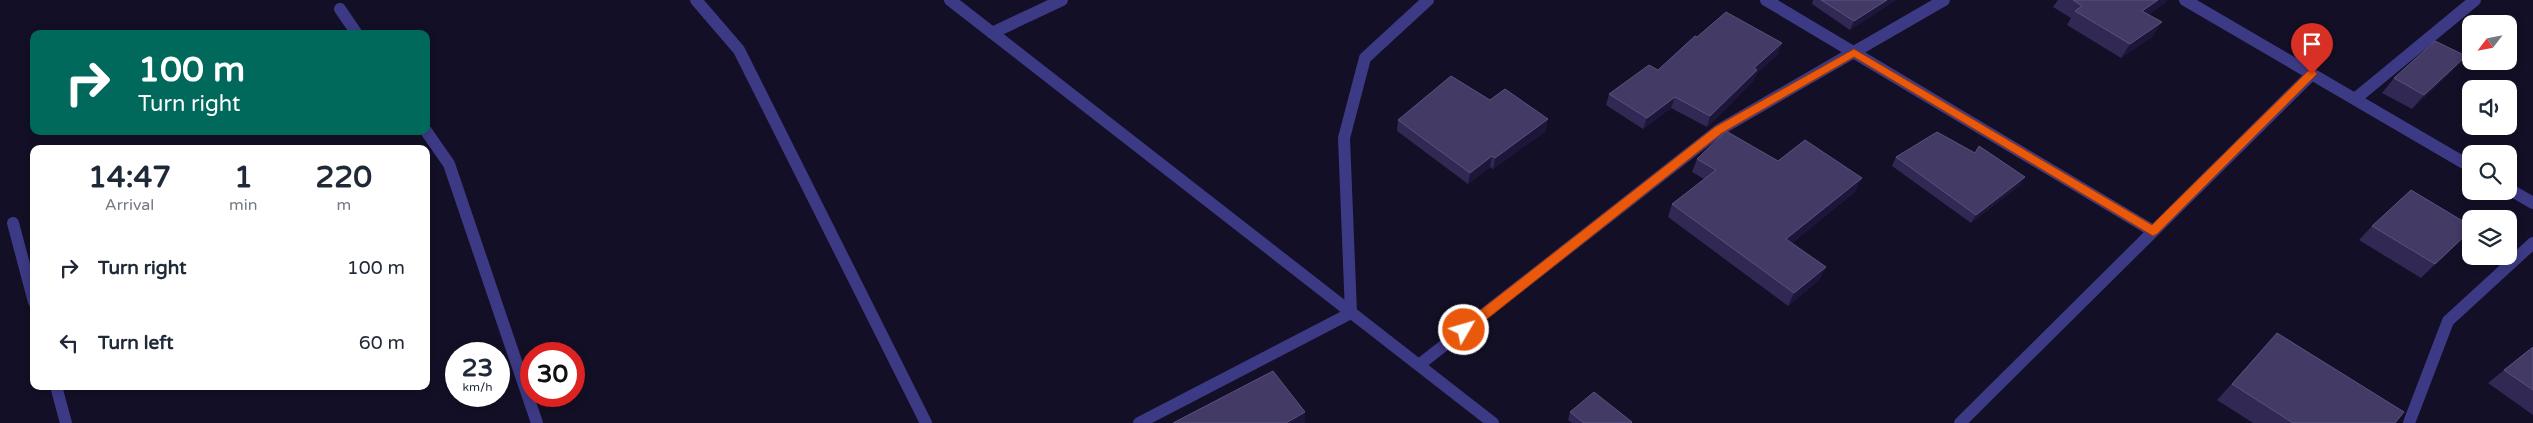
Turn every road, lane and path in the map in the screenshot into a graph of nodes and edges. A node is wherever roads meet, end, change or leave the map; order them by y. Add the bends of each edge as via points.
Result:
1 (696, 0) edge
2 (950, 0) edge
3 (1062, 0) edge
4 (1428, 0) edge
5 (1766, 0) edge
6 (1944, 0) edge
7 (2185, 0) edge
8 (2475, 0) edge
9 (340, 9) dead end
10 (354, 30) edge
11 (992, 33) junction
12 (1854, 52) junction
13 (2312, 74) junction
14 (2355, 99) junction
15 (429, 135) edge
16 (2462, 162) edge
17 (2517, 194) edge
18 (2533, 203) edge
19 (13, 223) dead end
20 (2153, 231) junction
21 (2533, 243) edge
22 (30, 287) edge
23 (1351, 313) junction
24 (1419, 365) junction
25 (57, 390) edge
26 (66, 423) edge
27 (537, 423) edge
28 (926, 423) edge
29 (1139, 423) edge
30 (1493, 423) edge
31 (1960, 423) edge
32 (2409, 423) edge

1 - 28 street via 739,50
2 - 11 street
3 - 11 street
4 - 23 street via 1365,58 1344,138
5 - 12 street
6 - 12 street
7 - 13 street
8 - 14 street
9 - 10 street
11 - 23 street
12 - 20 street
12 - 24 street via 1719,130
13 - 14 street
13 - 20 street
14 - 16 street
15 - 27 street via 449,164
17 - 18 street
19 - 22 street
20 - 31 street
21 - 32 street via 2448,320
23 - 24 street
23 - 29 street
24 - 30 street
25 - 26 street

